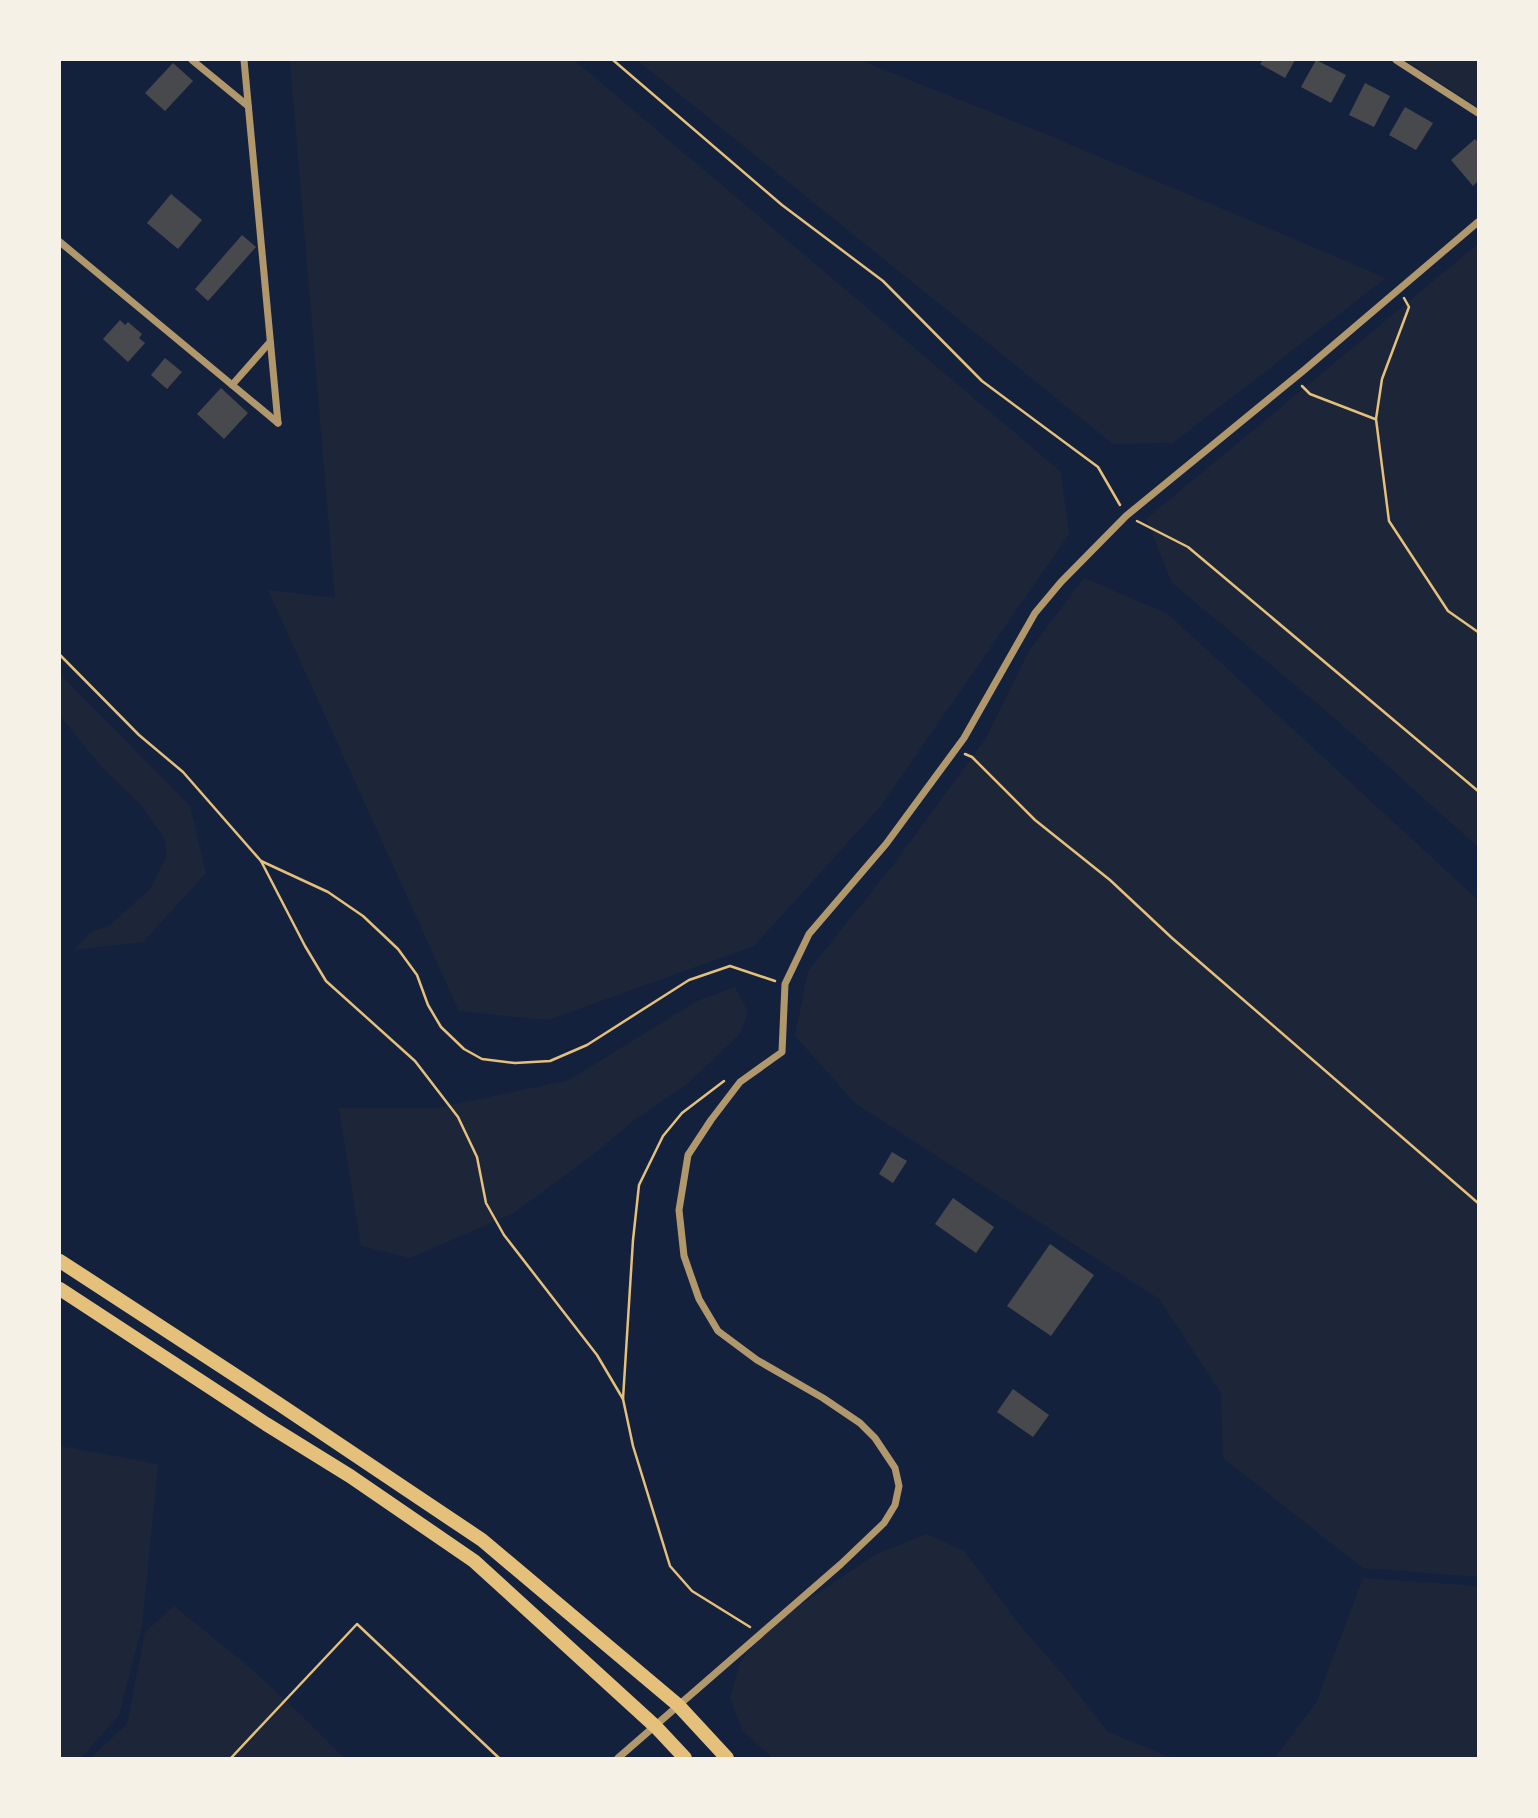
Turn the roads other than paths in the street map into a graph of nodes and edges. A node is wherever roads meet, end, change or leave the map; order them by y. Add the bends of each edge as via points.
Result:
1 (192, 60) edge
2 (244, 60) edge
3 (1396, 60) edge
4 (248, 106) junction
5 (1479, 113) edge
6 (1479, 222) edge
7 (60, 243) edge
8 (270, 342) junction
9 (232, 385) junction
10 (60, 1261) edge
11 (60, 1289) edge
12 (678, 1705) junction
13 (656, 1727) junction
14 (618, 1759) edge
15 (685, 1759) edge
16 (727, 1759) edge

1 - 4 street
2 - 4 street
3 - 5 street
4 - 8 street
6 - 12 street via 1126,516 1060,582 1035,614 964,738 886,844 809,934 785,984 782,1052 740,1082 688,1155 679,1210 684,1256 699,1300 718,1331 860,1423 885,1451 899,1486 884,1523
7 - 9 street
8 - 9 street
8 - 9 street via 278,424
10 - 12 main road via 482,1540
11 - 13 main road via 474,1561
12 - 13 street
12 - 16 main road
13 - 14 street
13 - 15 main road

